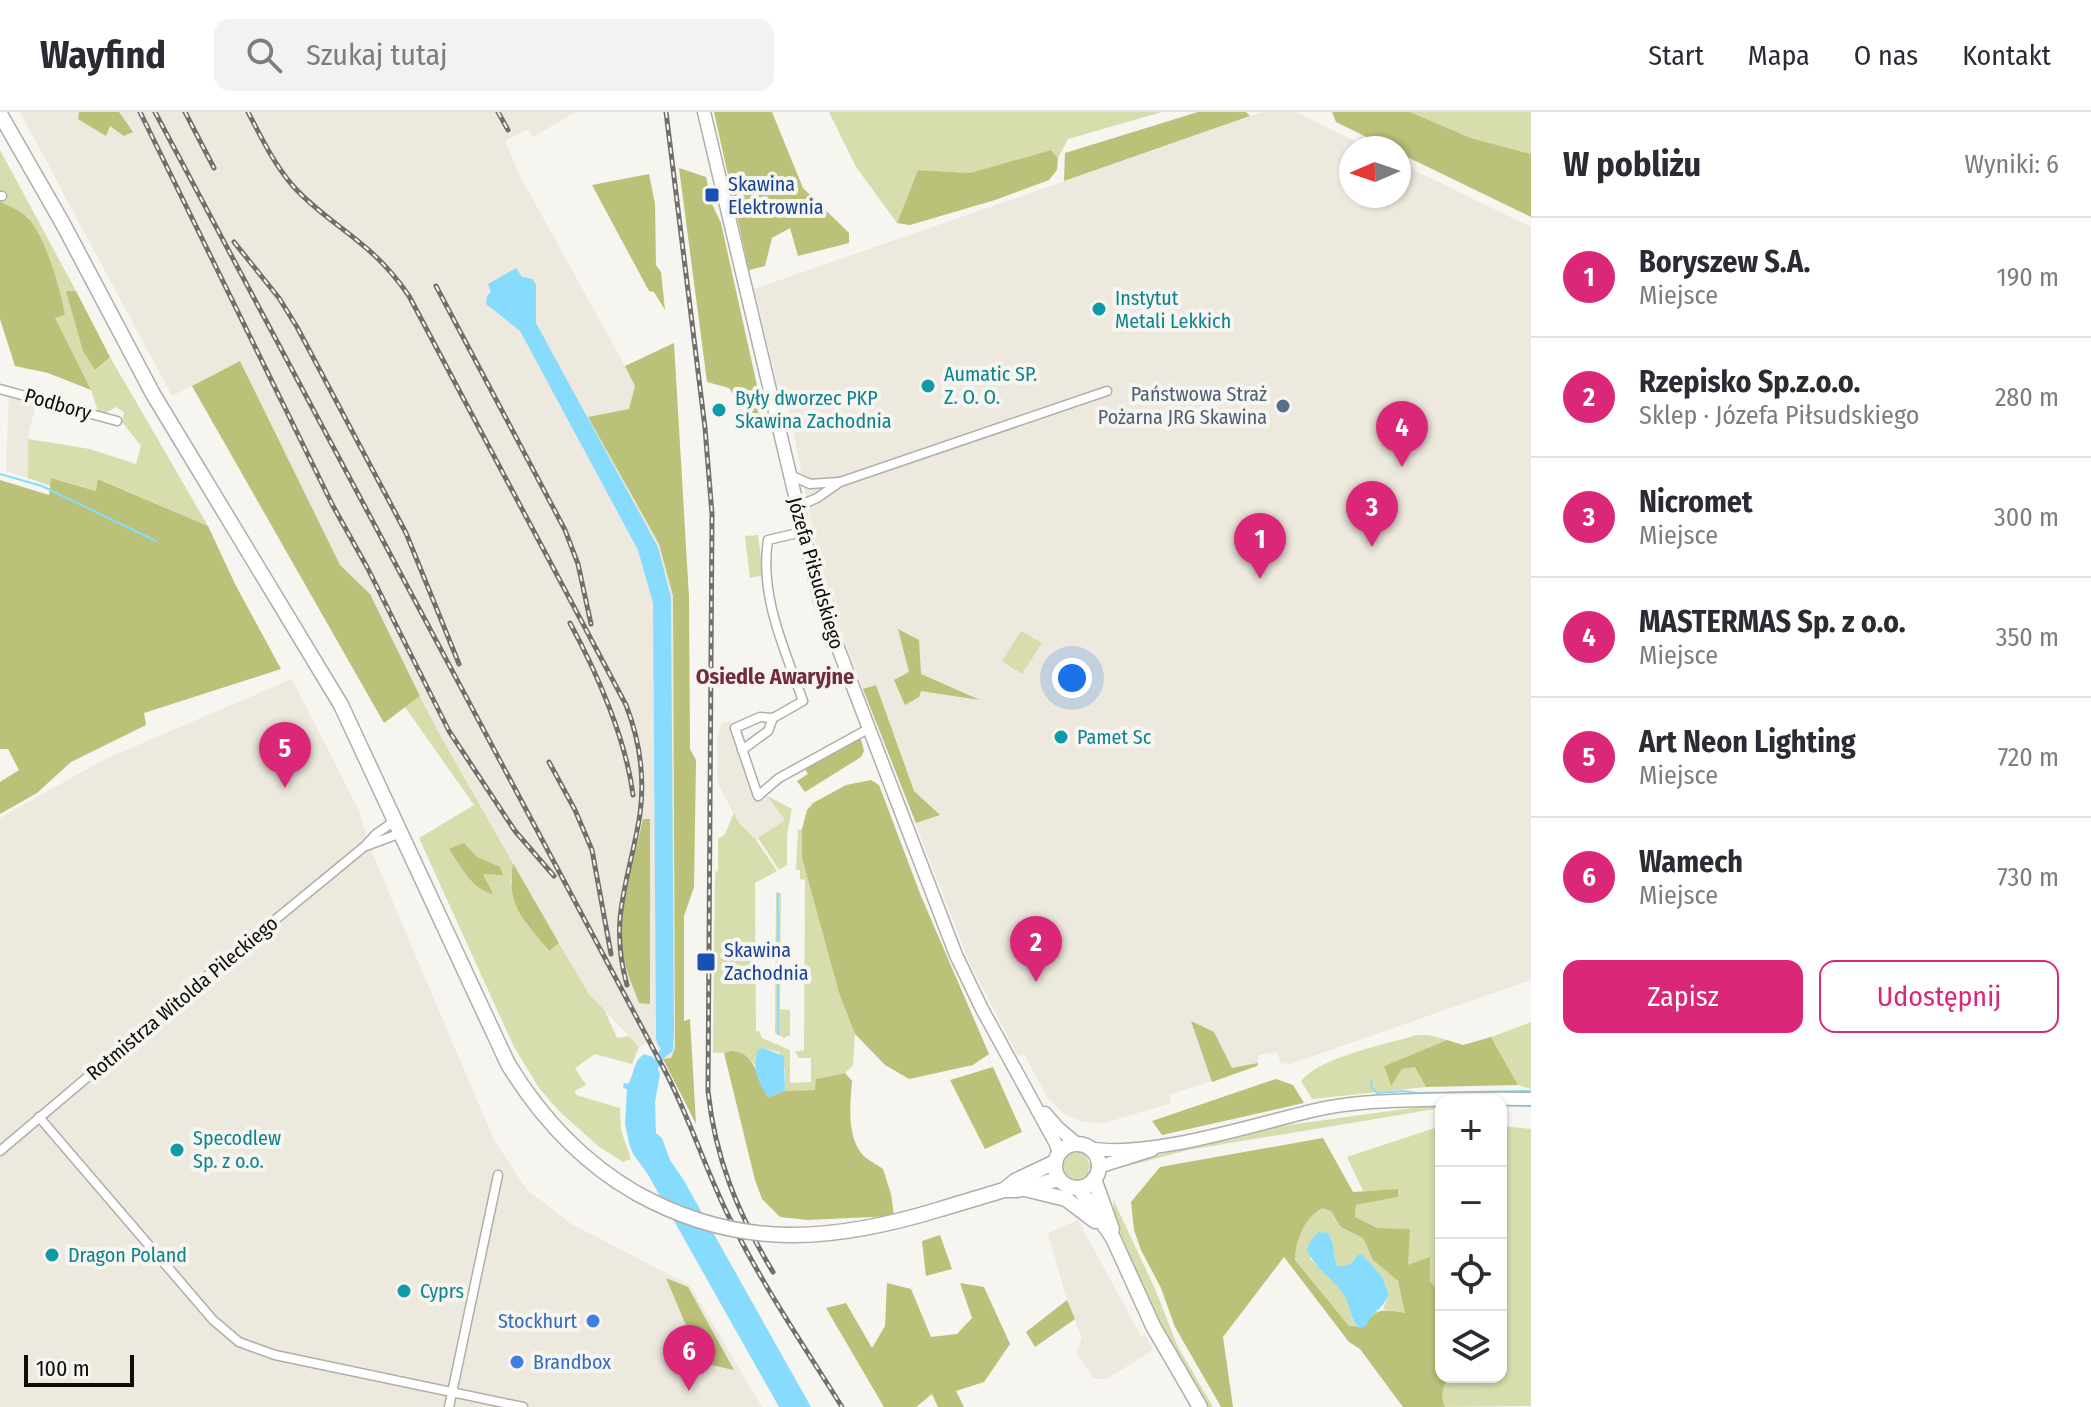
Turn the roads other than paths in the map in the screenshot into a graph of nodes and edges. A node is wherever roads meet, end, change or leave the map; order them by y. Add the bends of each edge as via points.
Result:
1 (704, 112) edge
2 (0, 114) edge
3 (0, 389) edge
4 (1107, 391) dead end
5 (117, 421) dead end
6 (788, 474) junction
7 (840, 482) junction
8 (810, 484) junction
9 (793, 493) junction
10 (796, 507) junction
11 (802, 532) junction
12 (773, 718) junction
13 (868, 729) junction
14 (742, 750) junction
15 (398, 827) junction
16 (1032, 1099) junction
17 (1531, 1099) edge
18 (39, 1117) junction
19 (1162, 1145) junction
20 (1083, 1146) junction
21 (0, 1151) edge
22 (1057, 1158) junction
23 (1096, 1173) junction
24 (498, 1175) dead end
25 (1059, 1179) junction
26 (1023, 1188) junction
27 (1079, 1188) junction
28 (1004, 1190) junction
29 (1113, 1238) junction
30 (453, 1391) junction
31 (449, 1407) edge
32 (523, 1407) edge
33 (1200, 1407) edge

1 - 6 main road, Józefa Piłsudskiego
2 - 15 main road via 153,394 341,705
3 - 5 street, Podbory
4 - 7 street
6 - 8 street
6 - 9 main road, Józefa Piłsudskiego
7 - 8 street
7 - 10 street
8 - 9 street
9 - 10 main road, Józefa Piłsudskiego
10 - 11 main road, Józefa Piłsudskiego
11 - 12 street via 768,540 766,587 803,701
11 - 13 main road, Józefa Piłsudskiego via 823,612
12 - 14 street via 768,731
12 - 14 street via 760,717 735,728
13 - 14 street via 779,778 758,796
13 - 16 main road, Józefa Piłsudskiego via 956,955
15 - 18 street, Rotmistrza Witolda Pileckiego via 365,846
15 - 28 main road, bridge via 520,1083 578,1151 636,1193 711,1224 801,1236 886,1225
16 - 20 main road, Józefa Piłsudskiego
16 - 22 main road, Józefa Piłsudskiego
17 - 19 main road via 1364,1102
18 - 21 street, Rotmistrza Witolda Pileckiego
18 - 30 street via 213,1320 239,1342 275,1355
19 - 20 main road via 1115,1151
19 - 23 main road
20 - 22 main road via 1065,1148
20 - 23 main road via 1095,1155
22 - 25 main road
22 - 28 main road
23 - 27 main road
23 - 29 main road
24 - 30 street
25 - 26 main road
25 - 27 main road
26 - 28 main road
26 - 29 main road via 1073,1202
27 - 29 main road
29 - 33 main road via 1153,1326
30 - 31 street
30 - 32 street

